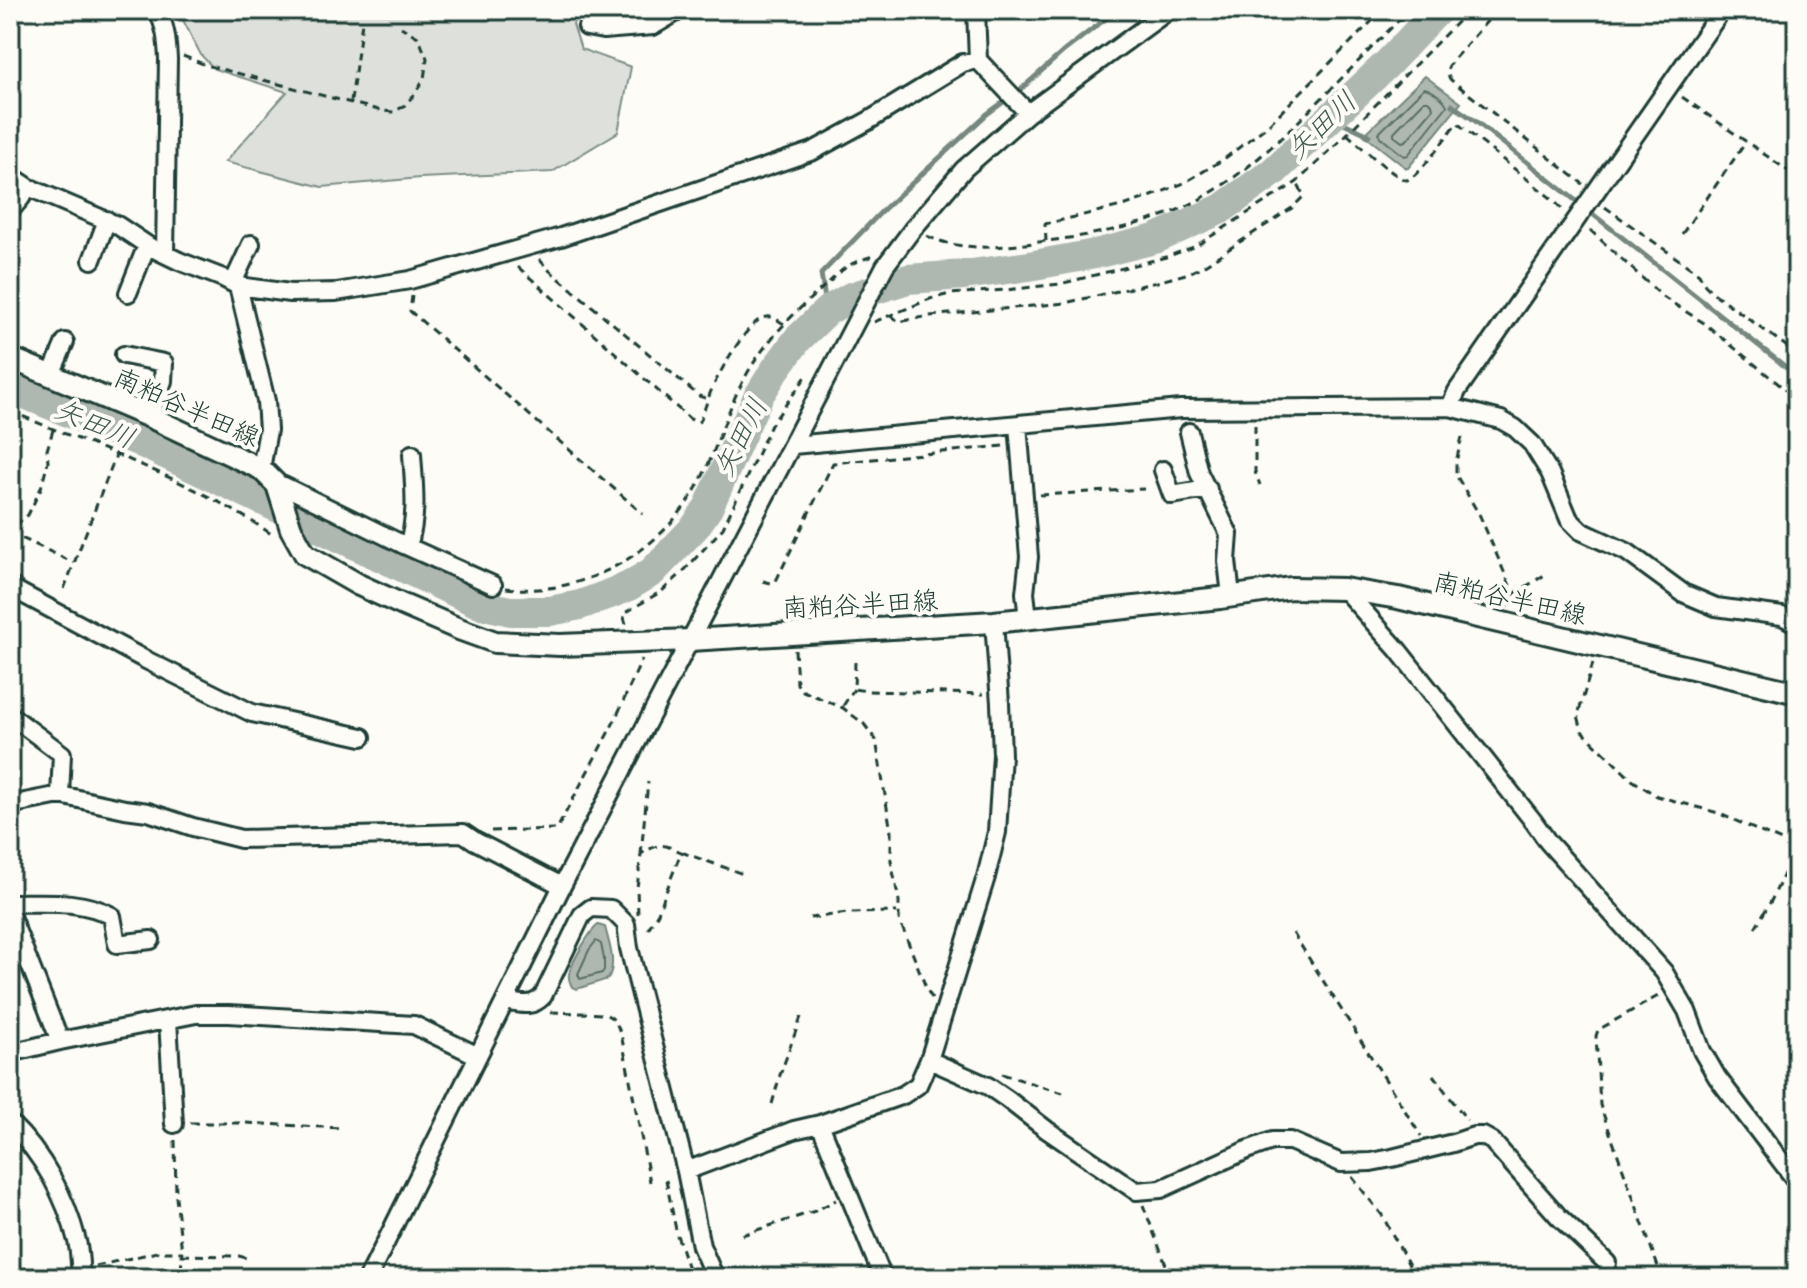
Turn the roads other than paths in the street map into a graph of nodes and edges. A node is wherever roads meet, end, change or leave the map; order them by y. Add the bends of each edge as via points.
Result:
1 (157, 10) edge
2 (680, 10) edge
3 (976, 10) edge
4 (1169, 10) edge
5 (1722, 10) edge
6 (587, 27) dead end
7 (978, 60) junction
8 (1028, 113) junction
9 (10, 175) edge
10 (28, 187) junction
11 (10, 211) edge
12 (107, 220) junction
13 (251, 244) dead end
14 (147, 245) junction
15 (165, 254) junction
16 (92, 260) dead end
17 (235, 285) junction
18 (128, 293) dead end
19 (65, 342) dead end
20 (124, 355) dead end
21 (10, 358) edge
22 (51, 375) junction
23 (1450, 407) junction
24 (150, 417) junction
25 (1018, 425) junction
26 (1189, 432) dead end
27 (793, 445) junction
28 (412, 454) dead end
29 (261, 469) junction
30 (1163, 470) dead end
31 (277, 485) junction
32 (1208, 489) junction
33 (408, 546) junction
34 (10, 585) edge
35 (493, 585) road end
36 (1344, 589) junction
37 (1231, 596) junction
38 (1028, 618) junction
39 (994, 622) junction
40 (1797, 624) edge
41 (690, 640) junction
42 (1797, 693) edge
43 (10, 715) edge
44 (362, 737) dead end
45 (60, 795) junction
46 (10, 805) edge
47 (562, 886) junction
48 (10, 903) edge
49 (10, 914) edge
50 (151, 940) dead end
51 (505, 1001) junction
52 (168, 1020) junction
53 (60, 1041) junction
54 (10, 1053) edge
55 (478, 1056) junction
56 (929, 1060) junction
57 (10, 1123) edge
58 (174, 1124) road end
59 (820, 1124) junction
60 (686, 1171) junction
61 (1797, 1182) edge
62 (1607, 1263) dead end
63 (81, 1274) edge
64 (368, 1278) edge
65 (715, 1278) edge
66 (883, 1278) edge

1 - 15 street via 168,53
2 - 6 street via 653,26
3 - 7 street
4 - 8 street
5 - 23 street
7 - 8 street
7 - 17 street via 963,63 813,151 532,246 410,280 336,292 290,293
8 - 27 street via 964,169 889,261
9 - 10 street
10 - 11 street
10 - 12 street
12 - 14 street
12 - 16 street
13 - 17 street
14 - 15 street
14 - 18 street
15 - 17 street
17 - 29 street via 266,401 268,430
19 - 22 street
20 - 24 street via 164,363
21 - 22 main road, 南粕谷半田線
22 - 24 main road, 南粕谷半田線
23 - 25 street via 1181,409
23 - 40 street via 1501,420 1532,444 1569,519 1581,531 1627,552 1683,593 1716,607 1782,616
24 - 29 main road, 南粕谷半田線
25 - 27 street
25 - 38 street via 1029,557
26 - 32 street
27 - 41 street
28 - 33 street via 415,507
29 - 31 main road, 南粕谷半田線
30 - 32 street via 1171,500
31 - 33 street
31 - 41 main road, 南粕谷半田線 via 305,554 359,585 459,629 495,642
32 - 37 street via 1229,534
33 - 35 street
34 - 44 street via 252,713
36 - 37 main road, 南粕谷半田線 via 1291,588
36 - 42 main road, 南粕谷半田線
36 - 61 street via 1548,842 1664,972 1717,1077
37 - 38 main road, 南粕谷半田線
38 - 39 main road, 南粕谷半田線
39 - 41 main road, 南粕谷半田線
39 - 56 street via 1002,755 997,832
41 - 47 street
43 - 45 street via 62,754
45 - 46 street
45 - 47 street via 148,812 241,839 463,833
47 - 51 street
48 - 50 street via 91,908 112,916 117,944
49 - 53 street
51 - 55 street
51 - 60 street via 534,1004 543,996 582,915 591,908 611,909 626,924
52 - 53 street
52 - 55 street via 229,1014 414,1025
52 - 58 street
53 - 54 street
55 - 64 street
56 - 59 street via 918,1085 903,1095
56 - 62 street via 988,1086 1136,1191 1161,1189 1272,1141 1290,1141 1346,1162 1392,1158 1483,1136
57 - 63 street via 53,1180 73,1226
59 - 60 street
59 - 66 street
60 - 65 street via 701,1246

